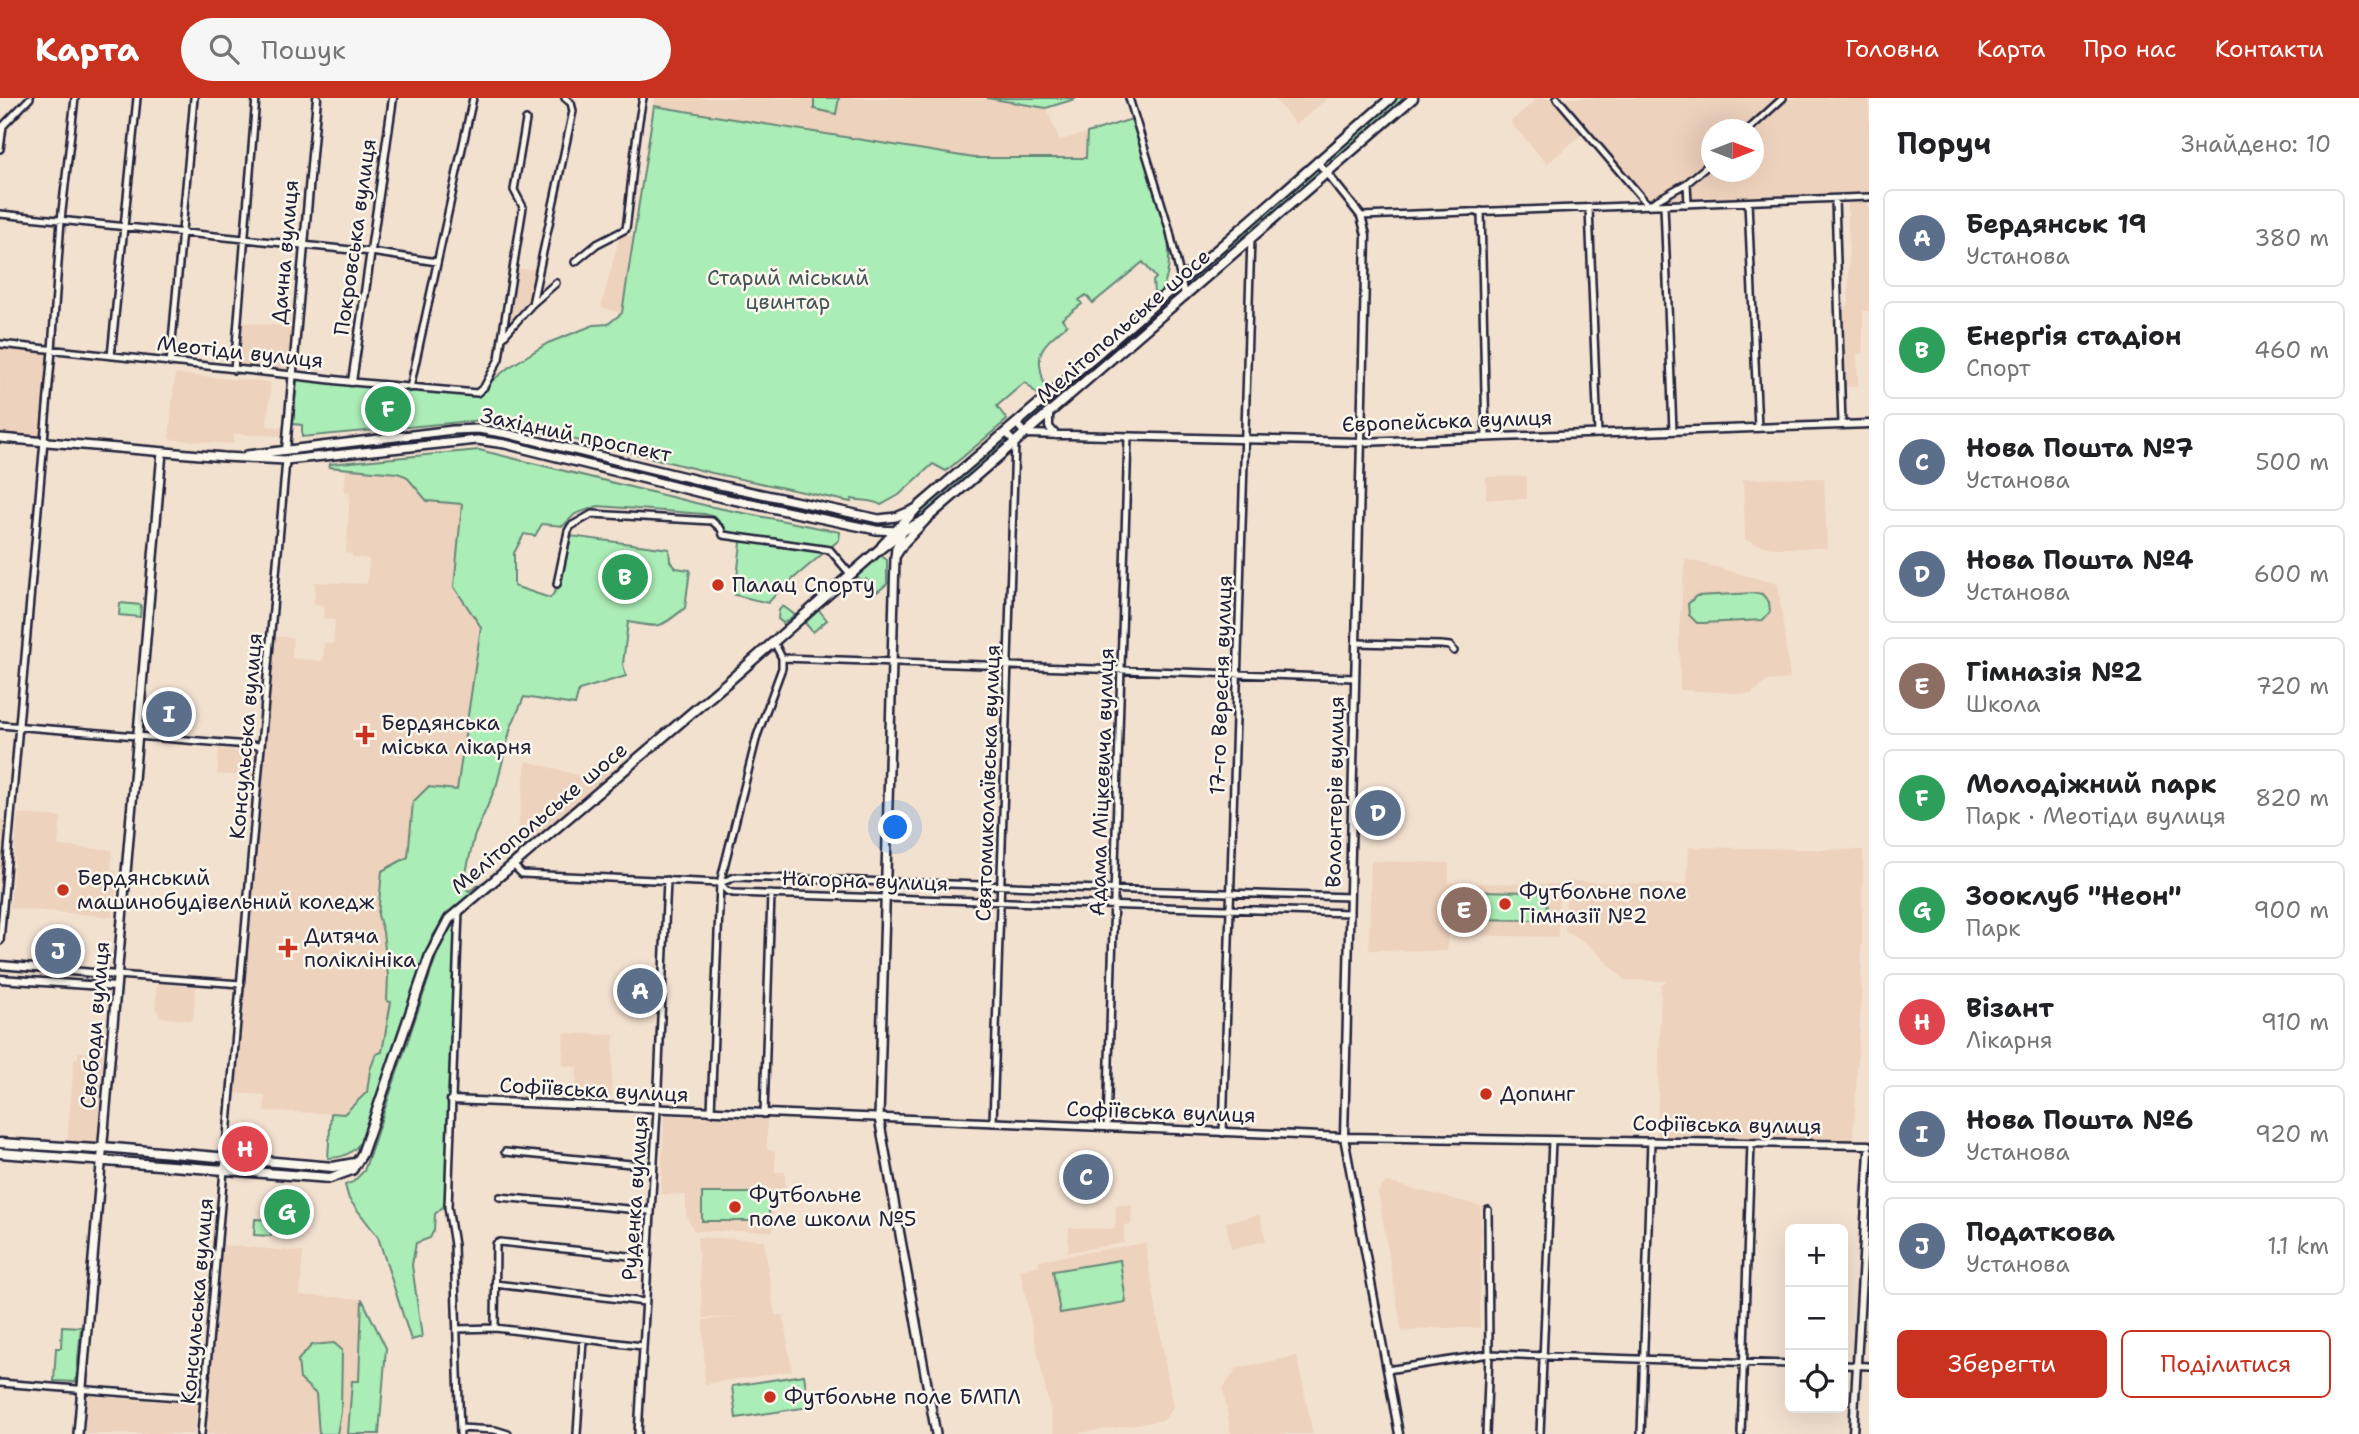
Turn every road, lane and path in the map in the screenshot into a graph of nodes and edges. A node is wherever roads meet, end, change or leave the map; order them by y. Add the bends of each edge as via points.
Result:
1 (30, 98) edge
2 (75, 98) edge
3 (137, 98) edge
4 (194, 98) edge
5 (256, 98) edge
6 (317, 98) edge
7 (393, 98) edge
8 (473, 98) edge
9 (565, 98) edge
10 (643, 98) edge
11 (1129, 98) edge
12 (1391, 98) edge
13 (1413, 98) edge
14 (1557, 98) edge
15 (1783, 98) edge
16 (1760, 119) edge
17 (526, 120) dead end
18 (0, 149) edge
19 (1317, 162) junction
20 (1701, 171) edge
21 (1327, 173) junction
22 (1687, 183) junction
23 (1869, 197) edge
24 (1835, 199) junction
25 (1748, 202) junction
26 (1688, 204) junction
27 (1648, 205) junction
28 (1664, 205) junction
29 (1589, 208) junction
30 (1481, 211) junction
31 (0, 214) edge
32 (1362, 216) junction
33 (61, 220) junction
34 (122, 226) junction
35 (182, 232) junction
36 (244, 239) junction
37 (1251, 239) junction
38 (304, 244) junction
39 (371, 252) junction
40 (436, 262) junction
41 (575, 262) dead end
42 (1181, 281) junction
43 (556, 283) dead end
44 (1185, 297) junction
45 (532, 304) junction
46 (502, 338) junction
47 (0, 344) edge
48 (52, 350) junction
49 (111, 356) junction
50 (170, 363) junction
51 (233, 370) junction
52 (292, 375) junction
53 (352, 382) junction
54 (411, 388) junction
55 (1049, 414) junction
56 (1017, 424) junction
57 (1842, 425) junction
58 (1869, 425) edge
59 (1758, 428) junction
60 (1673, 431) junction
61 (1006, 433) junction
62 (1025, 434) junction
63 (1598, 434) junction
64 (1056, 435) junction
65 (1128, 437) junction
66 (0, 438) edge
67 (1486, 438) junction
68 (1245, 440) junction
69 (43, 442) junction
70 (1360, 442) junction
71 (1015, 443) junction
72 (286, 450) junction
73 (163, 452) junction
74 (224, 457) junction
75 (285, 460) junction
76 (916, 509) junction
77 (926, 519) junction
78 (876, 530) junction
79 (898, 531) junction
80 (889, 540) junction
81 (895, 558) junction
82 (851, 575) junction
83 (557, 584) dead end
84 (774, 642) junction
85 (1356, 643) junction
86 (1454, 651) dead end
87 (782, 658) junction
88 (892, 662) junction
89 (1008, 667) junction
90 (1121, 670) junction
91 (1237, 674) junction
92 (1355, 678) junction
93 (0, 725) edge
94 (19, 726) junction
95 (139, 737) junction
96 (261, 746) junction
97 (513, 865) junction
98 (667, 880) junction
99 (886, 881) junction
100 (720, 883) junction
101 (1002, 885) junction
102 (1114, 889) junction
103 (1230, 893) junction
104 (771, 894) junction
105 (885, 897) junction
106 (1350, 898) junction
107 (1001, 901) junction
108 (1114, 905) junction
109 (459, 909) junction
110 (1230, 909) junction
111 (1350, 913) junction
112 (0, 941) edge
113 (0, 965) edge
114 (117, 975) junction
115 (0, 979) edge
116 (240, 984) junction
117 (116, 987) junction
118 (452, 1100) junction
119 (657, 1110) junction
120 (711, 1112) junction
121 (764, 1114) junction
122 (879, 1118) junction
123 (993, 1123) junction
124 (1107, 1128) junction
125 (1223, 1133) junction
126 (1344, 1136) junction
127 (1552, 1140) junction
128 (1651, 1142) junction
129 (0, 1143) edge
130 (1751, 1143) junction
131 (1869, 1145) edge
132 (103, 1147) junction
133 (1869, 1151) edge
134 (505, 1152) dead end
135 (0, 1153) edge
136 (226, 1158) junction
137 (102, 1160) junction
138 (358, 1163) junction
139 (652, 1166) junction
140 (225, 1170) junction
141 (500, 1197) dead end
142 (1488, 1210) dead end
143 (649, 1211) junction
144 (647, 1258) junction
145 (495, 1284) junction
146 (645, 1302) junction
147 (495, 1328) junction
148 (457, 1329) junction
149 (583, 1340) junction
150 (642, 1346) junction
151 (1489, 1353) junction
152 (1544, 1356) junction
153 (1643, 1359) junction
154 (1744, 1363) junction
155 (1785, 1364) edge
156 (1848, 1365) edge
157 (1857, 1365) junction
158 (1869, 1366) edge
159 (1387, 1370) junction
160 (0, 1383) edge
161 (82, 1390) junction
162 (204, 1399) junction
163 (460, 1431) edge
164 (78, 1434) edge
165 (201, 1434) edge
166 (508, 1434) edge
167 (577, 1434) edge
168 (638, 1434) edge
169 (936, 1434) edge
170 (1399, 1434) edge
171 (1486, 1434) edge
172 (1540, 1434) edge
173 (1641, 1434) edge
174 (1741, 1434) edge
175 (1853, 1434) edge

1 - 18 street via 3,126
2 - 33 street
3 - 34 street
4 - 35 street
5 - 36 street
6 - 38 street, Дачна вулиця
7 - 39 street, Покровська вулиця
8 - 40 street
9 - 45 street via 573,111
10 - 41 street via 626,229
11 - 42 street
12 - 19 main road, Мелітопольське шосе
13 - 21 main road, Мелітопольське шосе
14 - 27 street
15 - 16 street
17 - 46 street via 514,190 523,207
19 - 21 street
19 - 42 main road, Мелітопольське шосе
20 - 22 street
21 - 32 street
21 - 37 main road, Мелітопольське шосе
22 - 26 street
22 - 27 street
23 - 24 street
24 - 25 street
24 - 57 street
25 - 26 street
25 - 59 street
26 - 28 street
27 - 28 street
27 - 29 street
28 - 60 street
29 - 30 street
29 - 63 street
30 - 32 street
30 - 67 street
31 - 33 street
32 - 70 street, Волонтерів вулиця via 1366,236
33 - 34 street
33 - 48 street
34 - 35 street
34 - 49 street
35 - 36 street
35 - 50 street
36 - 38 street
36 - 51 street
37 - 44 main road, Мелітопольське шосе
37 - 68 street, 17-го Вересня вулиця
38 - 39 street
38 - 52 street, Дачна вулиця
39 - 40 street
39 - 53 street, Покровська вулиця
40 - 54 street
42 - 44 street
42 - 56 main road, Мелітопольське шосе
43 - 45 street
44 - 55 main road, Мелітопольське шосе
45 - 46 street
46 - 54 street, Меотіди вулиця via 499,359 477,393
47 - 48 street, Меотіди вулиця
48 - 49 street, Меотіди вулиця
48 - 69 street
49 - 50 street, Меотіди вулиця
50 - 51 street, Меотіди вулиця
51 - 52 street, Меотіди вулиця
52 - 53 street, Меотіди вулиця
52 - 72 street, Дачна вулиця
53 - 54 street, Меотіди вулиця
55 - 62 main road, Мелітопольське шосе
55 - 64 street via 1049,427
56 - 61 main road, Мелітопольське шосе
56 - 62 street
57 - 58 street, Європейська вулиця
57 - 59 street, Європейська вулиця
59 - 60 street, Європейська вулиця
60 - 63 street, Європейська вулиця
61 - 71 street
61 - 76 main road, Мелітопольське шосе
62 - 64 street, Європейська вулиця
62 - 71 main road, Мелітопольське шосе
63 - 67 street, Європейська вулиця
64 - 65 street, Європейська вулиця
65 - 68 street, Європейська вулиця
65 - 90 street, Адама Міцкевича вулиця
66 - 69 main road, Західний проспект
67 - 70 street, Європейська вулиця
68 - 70 street, Європейська вулиця
68 - 91 street, 17-го Вересня вулиця
69 - 73 main road, Західний проспект
69 - 94 street
70 - 85 street, Волонтерів вулиця
71 - 77 main road, Мелітопольське шосе
71 - 89 street, Святомиколаївська вулиця
72 - 74 main road, Західний проспект
72 - 75 main road
72 - 76 main road, Західний проспект via 478,429 879,519
73 - 74 main road, Західний проспект
73 - 95 main road, Свободи вулиця
74 - 75 main road, Західний проспект
75 - 78 main road, Західний проспект via 477,440
75 - 96 street, Консульська вулиця
76 - 79 main road, Мелітопольське шосе
77 - 79 main road, Мелітопольське шосе
77 - 81 main road
78 - 79 main road, Західний проспект
78 - 80 main road
79 - 80 main road, Мелітопольське шосе
79 - 81 main road
80 - 81 main road
80 - 82 main road, Мелітопольське шосе
81 - 88 main road
82 - 83 street via 830,550 723,535 712,521 592,514 568,531
82 - 84 main road, Мелітопольське шосе
84 - 87 street
84 - 97 main road, Мелітопольське шосе
85 - 86 street via 1441,645
85 - 92 street, Волонтерів вулиця
87 - 88 street
87 - 100 street
88 - 89 street
88 - 99 main road
89 - 90 street
89 - 101 street, Святомиколаївська вулиця
90 - 91 street
90 - 102 street, Адама Міцкевича вулиця
91 - 92 street
91 - 103 street, 17-го Вересня вулиця
92 - 106 street, Волонтерів вулиця
93 - 94 street
94 - 95 street
94 - 112 street
95 - 96 street
95 - 114 main road, Свободи вулиця
96 - 116 street, Консульська вулиця
97 - 98 street, Нагорна вулиця via 522,874
97 - 109 main road, Мелітопольське шосе
98 - 100 street, Нагорна вулиця
98 - 119 street, Руденка вулиця
99 - 100 street, Нагорна вулиця via 735,877
99 - 101 street, Нагорна вулиця
99 - 105 main road
100 - 104 street, Нагорна вулиця via 733,893
100 - 120 street
101 - 102 street, Нагорна вулиця
101 - 107 street, Святомиколаївська вулиця
102 - 103 street, Нагорна вулиця
102 - 108 street, Адама Міцкевича вулиця
103 - 106 street, Нагорна вулиця
103 - 110 street, 17-го Вересня вулиця
104 - 105 street, Нагорна вулиця
104 - 121 street
105 - 107 street, Нагорна вулиця
105 - 122 main road
106 - 111 street, Волонтерів вулиця
107 - 108 street, Нагорна вулиця
107 - 123 street, Святомиколаївська вулиця
108 - 110 street, Нагорна вулиця
108 - 124 street, Адама Міцкевича вулиця
109 - 118 street
109 - 138 main road, Мелітопольське шосе via 430,955
110 - 111 street, Нагорна вулиця
110 - 125 street, 17-го Вересня вулиця
111 - 126 street, Волонтерів вулиця
113 - 114 street
114 - 116 street
114 - 117 main road, Свободи вулиця
115 - 117 street
116 - 136 street, Консульська вулиця
117 - 132 main road, Свободи вулиця
118 - 119 street, Софіївська вулиця
118 - 148 street via 448,1203
119 - 120 street, Софіївська вулиця
119 - 139 street, Руденка вулиця
120 - 121 street, Софіївська вулиця
121 - 122 street, Софіївська вулиця
122 - 123 street, Софіївська вулиця
122 - 169 main road
123 - 124 street, Софіївська вулиця
124 - 125 street, Софіївська вулиця
125 - 126 street, Софіївська вулиця
126 - 127 street, Софіївська вулиця
126 - 159 street, Волонтерів вулиця
127 - 128 street, Софіївська вулиця
127 - 152 street
128 - 130 street, Софіївська вулиця
128 - 153 street
129 - 132 main road
130 - 131 street, Софіївська вулиця
130 - 154 street
132 - 136 main road
132 - 137 main road, Свободи вулиця
133 - 157 street
134 - 139 street
135 - 137 main road
136 - 138 main road via 333,1167
136 - 140 street, Консульська вулиця
137 - 140 main road
137 - 161 main road, Свободи вулиця
138 - 140 main road via 330,1178
139 - 143 street, Руденка вулиця
140 - 162 street, Консульська вулиця
141 - 143 street
142 - 151 street
143 - 144 street, Руденка вулиця
144 - 145 street via 500,1242 496,1244
144 - 146 street, Руденка вулиця
145 - 146 street
145 - 147 street
146 - 150 street, Руденка вулиця
147 - 148 street
147 - 149 street
148 - 163 street
149 - 150 street
149 - 167 street
150 - 168 street, Руденка вулиця
151 - 152 street
151 - 159 street
151 - 171 street
152 - 153 street
152 - 172 street
153 - 154 street
153 - 173 street
154 - 155 street
154 - 174 street
156 - 157 street
157 - 158 street
157 - 175 street
159 - 170 street, Волонтерів вулиця
160 - 161 street
161 - 162 street
161 - 164 main road, Свободи вулиця
162 - 165 street, Консульська вулиця
163 - 166 street

